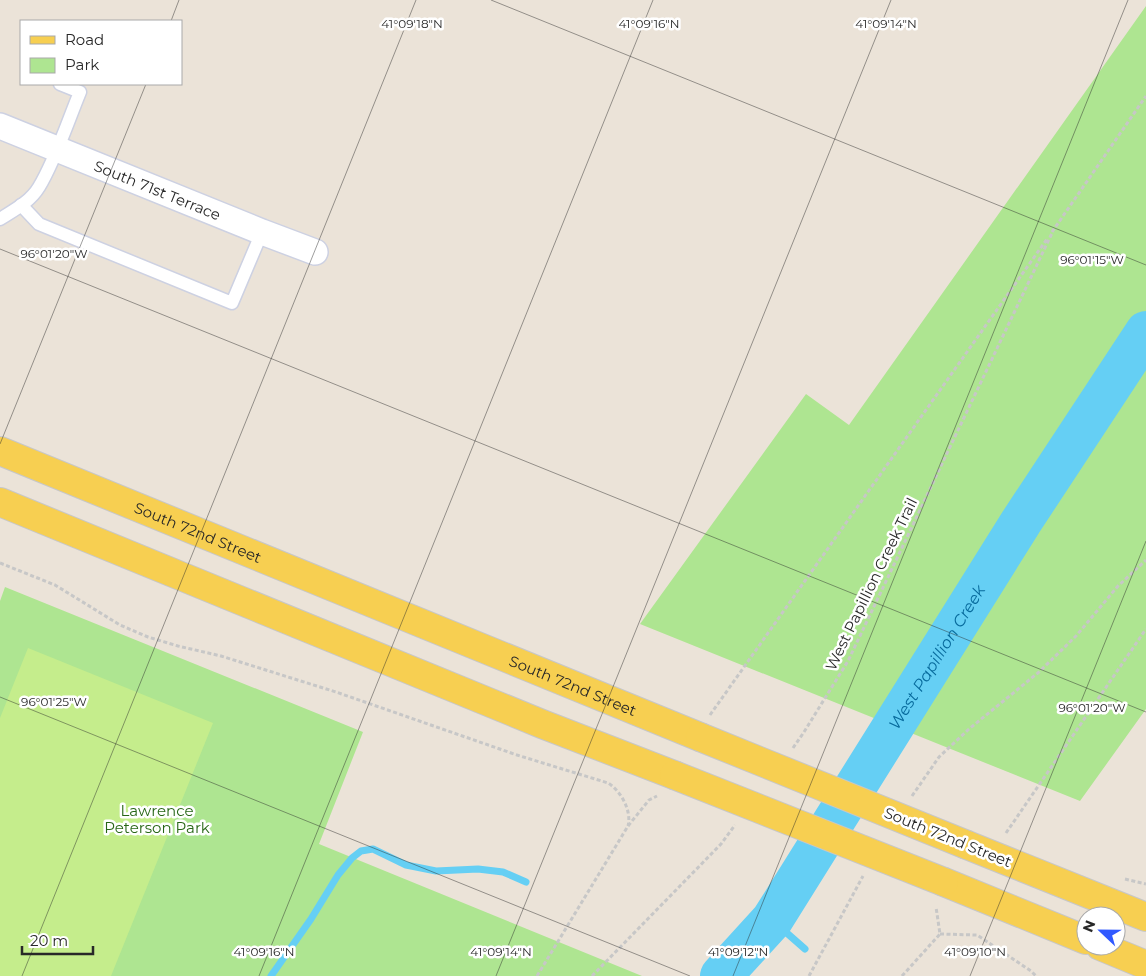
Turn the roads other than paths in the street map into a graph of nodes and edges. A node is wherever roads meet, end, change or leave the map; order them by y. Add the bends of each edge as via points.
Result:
1 (62, 85) edge
2 (0, 126) edge
3 (57, 149) junction
4 (21, 205) junction
5 (0, 218) edge
6 (262, 232) junction
7 (315, 252) dead end
8 (0, 452) edge
9 (0, 502) edge
10 (1146, 917) edge
11 (1076, 937) edge
12 (1124, 956) edge
13 (1146, 965) edge

1 - 3 lane via 80,92
2 - 3 street, South 71st Terrace
3 - 4 lane via 38,188
3 - 6 street, South 71st Terrace
4 - 5 lane
4 - 6 lane via 39,224 232,303
6 - 7 street, South 71st Terrace
8 - 10 main road, South 72nd Street, bridge via 709,728 967,845
9 - 11 main road, bridge via 542,724 670,785 939,893
12 - 13 main road

